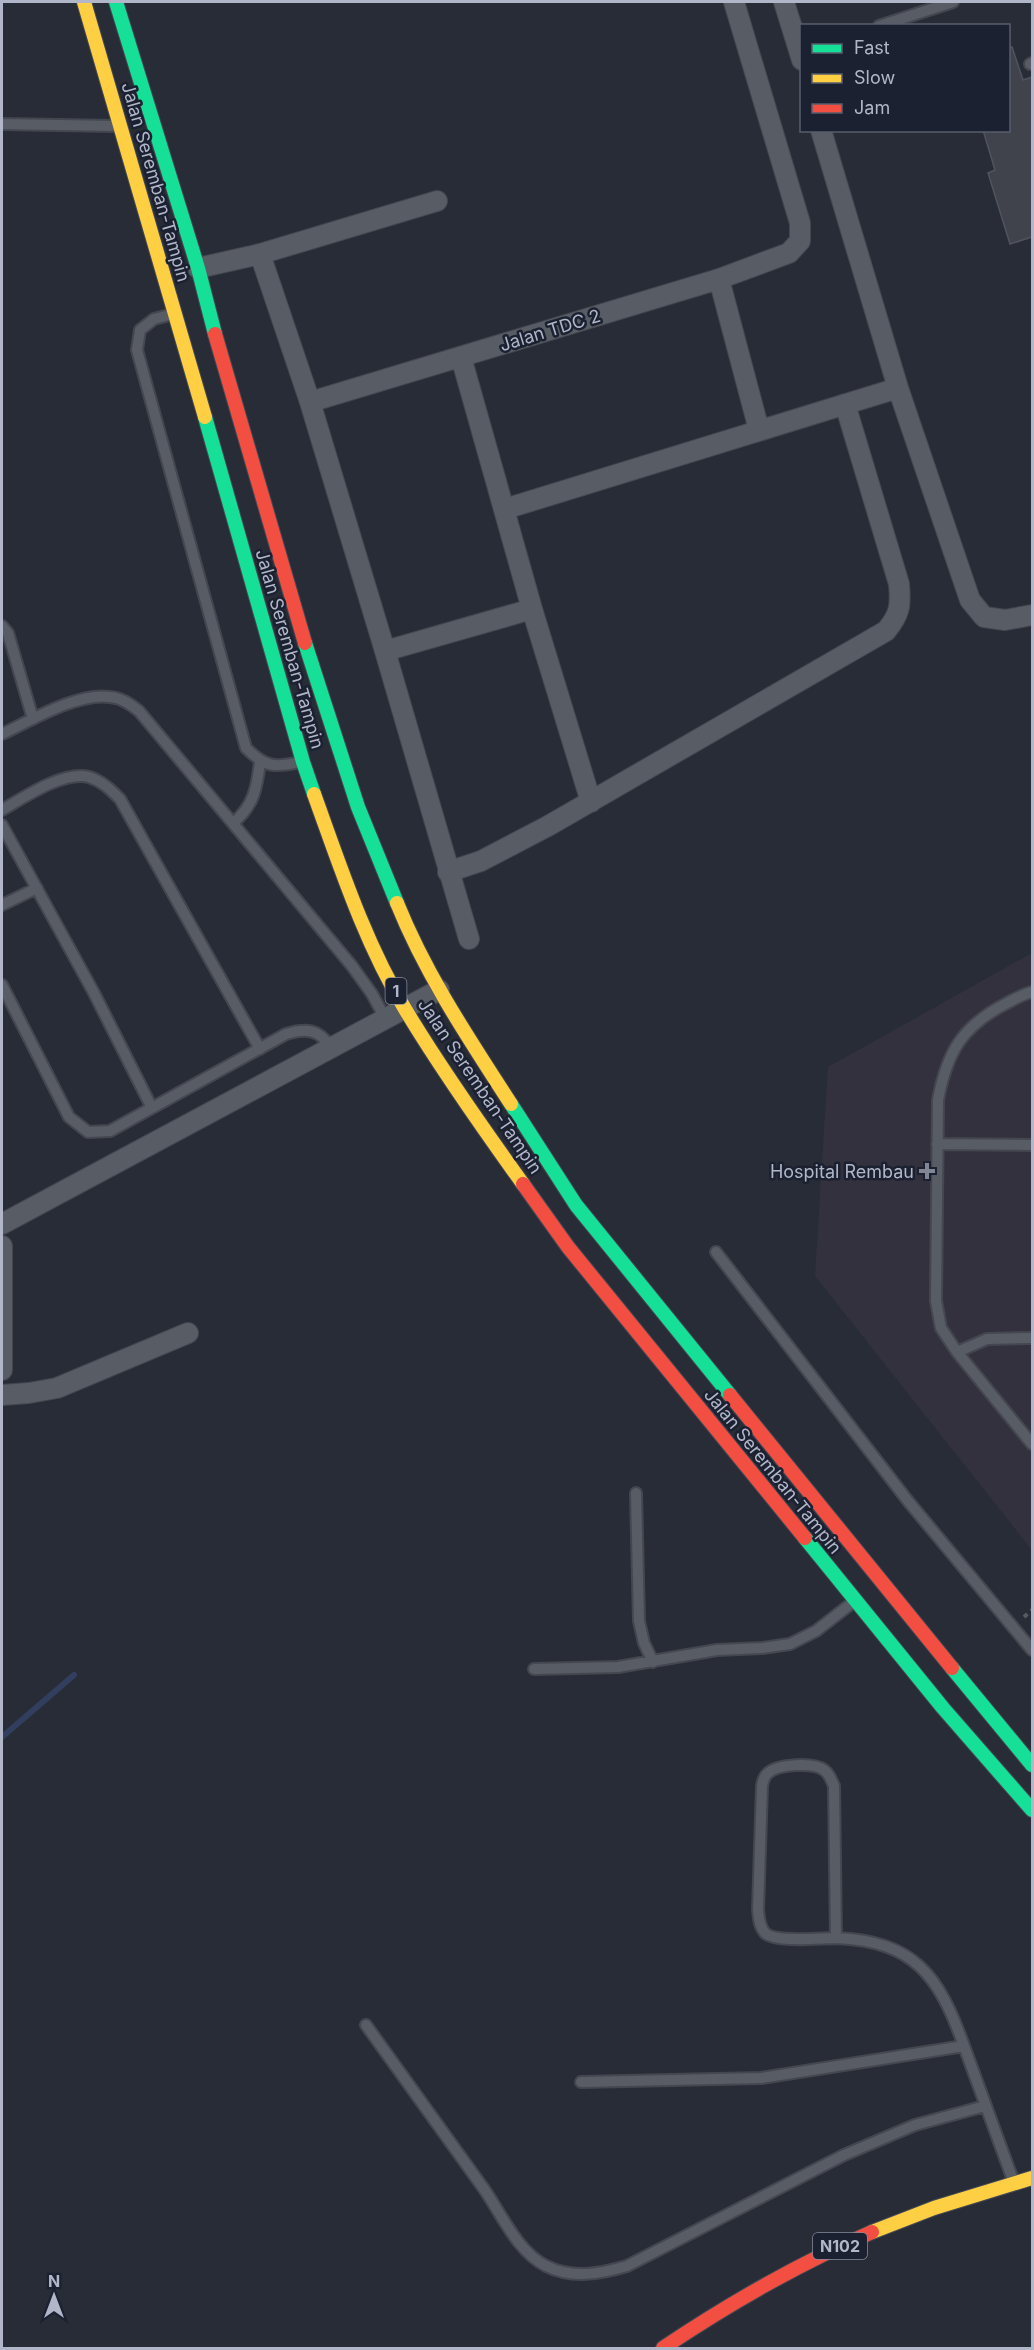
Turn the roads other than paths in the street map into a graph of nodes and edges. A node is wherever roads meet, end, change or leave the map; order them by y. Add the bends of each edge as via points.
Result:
1 (84, 2) edge
2 (116, 2) edge
3 (734, 2) edge
4 (784, 2) edge
5 (953, 2) edge
6 (885, 24) edge
7 (800, 51) edge
8 (2, 124) edge
9 (120, 126) junction
10 (822, 132) edge
11 (146, 155) junction
12 (437, 201) dead end
13 (260, 254) junction
14 (198, 268) junction
15 (719, 279) junction
16 (176, 313) junction
17 (461, 357) junction
18 (898, 388) junction
19 (310, 402) junction
20 (845, 404) junction
21 (759, 430) junction
22 (504, 509) junction
23 (532, 609) junction
24 (1032, 615) edge
25 (2, 626) edge
26 (386, 651) junction
27 (33, 719) junction
28 (2, 734) edge
29 (260, 762) junction
30 (303, 762) junction
31 (591, 802) junction
32 (2, 810) edge
33 (233, 823) junction
34 (2, 825) edge
35 (448, 872) junction
36 (37, 888) junction
37 (2, 905) edge
38 (469, 939) dead end
39 (2, 985) edge
40 (439, 990) junction
41 (1032, 992) edge
42 (405, 1008) junction
43 (385, 1018) junction
44 (331, 1048) junction
45 (260, 1049) junction
46 (152, 1108) junction
47 (937, 1144) junction
48 (1032, 1145) edge
49 (2, 1224) edge
50 (2, 1246) edge
51 (716, 1252) dead end
52 (188, 1332) dead end
53 (1032, 1338) edge
54 (957, 1352) junction
55 (2, 1370) edge
56 (2, 1395) edge
57 (1032, 1444) edge
58 (636, 1493) dead end
59 (856, 1600) junction
60 (1032, 1650) edge
61 (653, 1662) junction
62 (534, 1670) dead end
63 (1032, 1765) edge
64 (1032, 1810) edge
65 (836, 1938) junction
66 (366, 2025) dead end
67 (964, 2046) junction
68 (581, 2082) dead end
69 (985, 2106) junction
70 (1032, 2178) edge
71 (1014, 2183) junction
72 (663, 2349) edge

1 - 9 main road, Jalan Seremban-Tampin / 1
2 - 11 main road, Jalan Seremban-Tampin / 1
3 - 15 street, Jalan TDC 2 via 800,223 800,241 789,253
4 - 7 street
5 - 6 lane
8 - 9 lane
9 - 11 main road, Jalan Seremban-Tampin / 1
10 - 18 street
11 - 14 main road, Jalan Seremban-Tampin / 1
11 - 16 main road, Jalan Seremban-Tampin / 1
12 - 13 street
13 - 14 street
13 - 19 street
14 - 40 main road, Jalan Seremban-Tampin / 1 via 295,613 358,807 409,932
15 - 17 street, Jalan TDC 2
15 - 21 street
16 - 29 lane via 154,319 140,330 137,350 246,748
16 - 30 main road, Jalan Seremban-Tampin / 1
17 - 19 street, Jalan TDC 2
17 - 22 street
18 - 20 street
18 - 24 street via 970,600 984,617 1005,620
19 - 26 street
20 - 21 street
20 - 31 street via 899,584 901,603 897,618 886,631
21 - 22 street
22 - 23 street
23 - 26 street
23 - 31 street
25 - 27 lane via 8,633
26 - 35 street
27 - 28 lane
27 - 33 lane via 95,697 126,701 139,711
29 - 30 lane via 283,766
29 - 33 lane via 251,804
30 - 42 main road, Jalan Seremban-Tampin / 1 via 368,933
31 - 35 street via 482,861
32 - 45 lane via 68,778 87,776 104,784 120,799
33 - 43 lane via 352,966
34 - 36 lane
35 - 38 street
36 - 37 lane
36 - 46 lane
39 - 46 lane via 69,1117 88,1132 111,1131
40 - 42 street
40 - 63 main road, Jalan Seremban-Tampin / 1 via 576,1205
41 - 47 lane via 997,1008 971,1027 957,1044 944,1070 938,1100
42 - 43 street
42 - 59 main road, Jalan Seremban-Tampin / 1 via 476,1118 568,1247
43 - 44 street
44 - 45 lane via 320,1034 309,1030 286,1034
44 - 49 street
45 - 46 lane
47 - 48 lane
47 - 54 lane via 936,1301 941,1328
50 - 55 street
51 - 60 lane via 908,1501
52 - 56 street via 57,1388
53 - 54 lane via 987,1339
54 - 57 lane
58 - 61 lane via 639,1621
59 - 61 lane via 816,1631 790,1644 717,1650
59 - 64 main road, Jalan Seremban-Tampin / 1
61 - 62 lane
65 - 65 lane via 831,1777 821,1767 776,1768 762,1785 760,1924 769,1936 779,1938
65 - 67 lane via 861,1939 916,1961 932,1978
66 - 69 lane via 523,2249 560,2271 604,2273 627,2266 844,2155 915,2125
67 - 68 lane via 761,2078
67 - 69 lane
69 - 71 lane
70 - 71 main road, N102
71 - 72 main road, N102 via 920,2212 831,2249 703,2319

